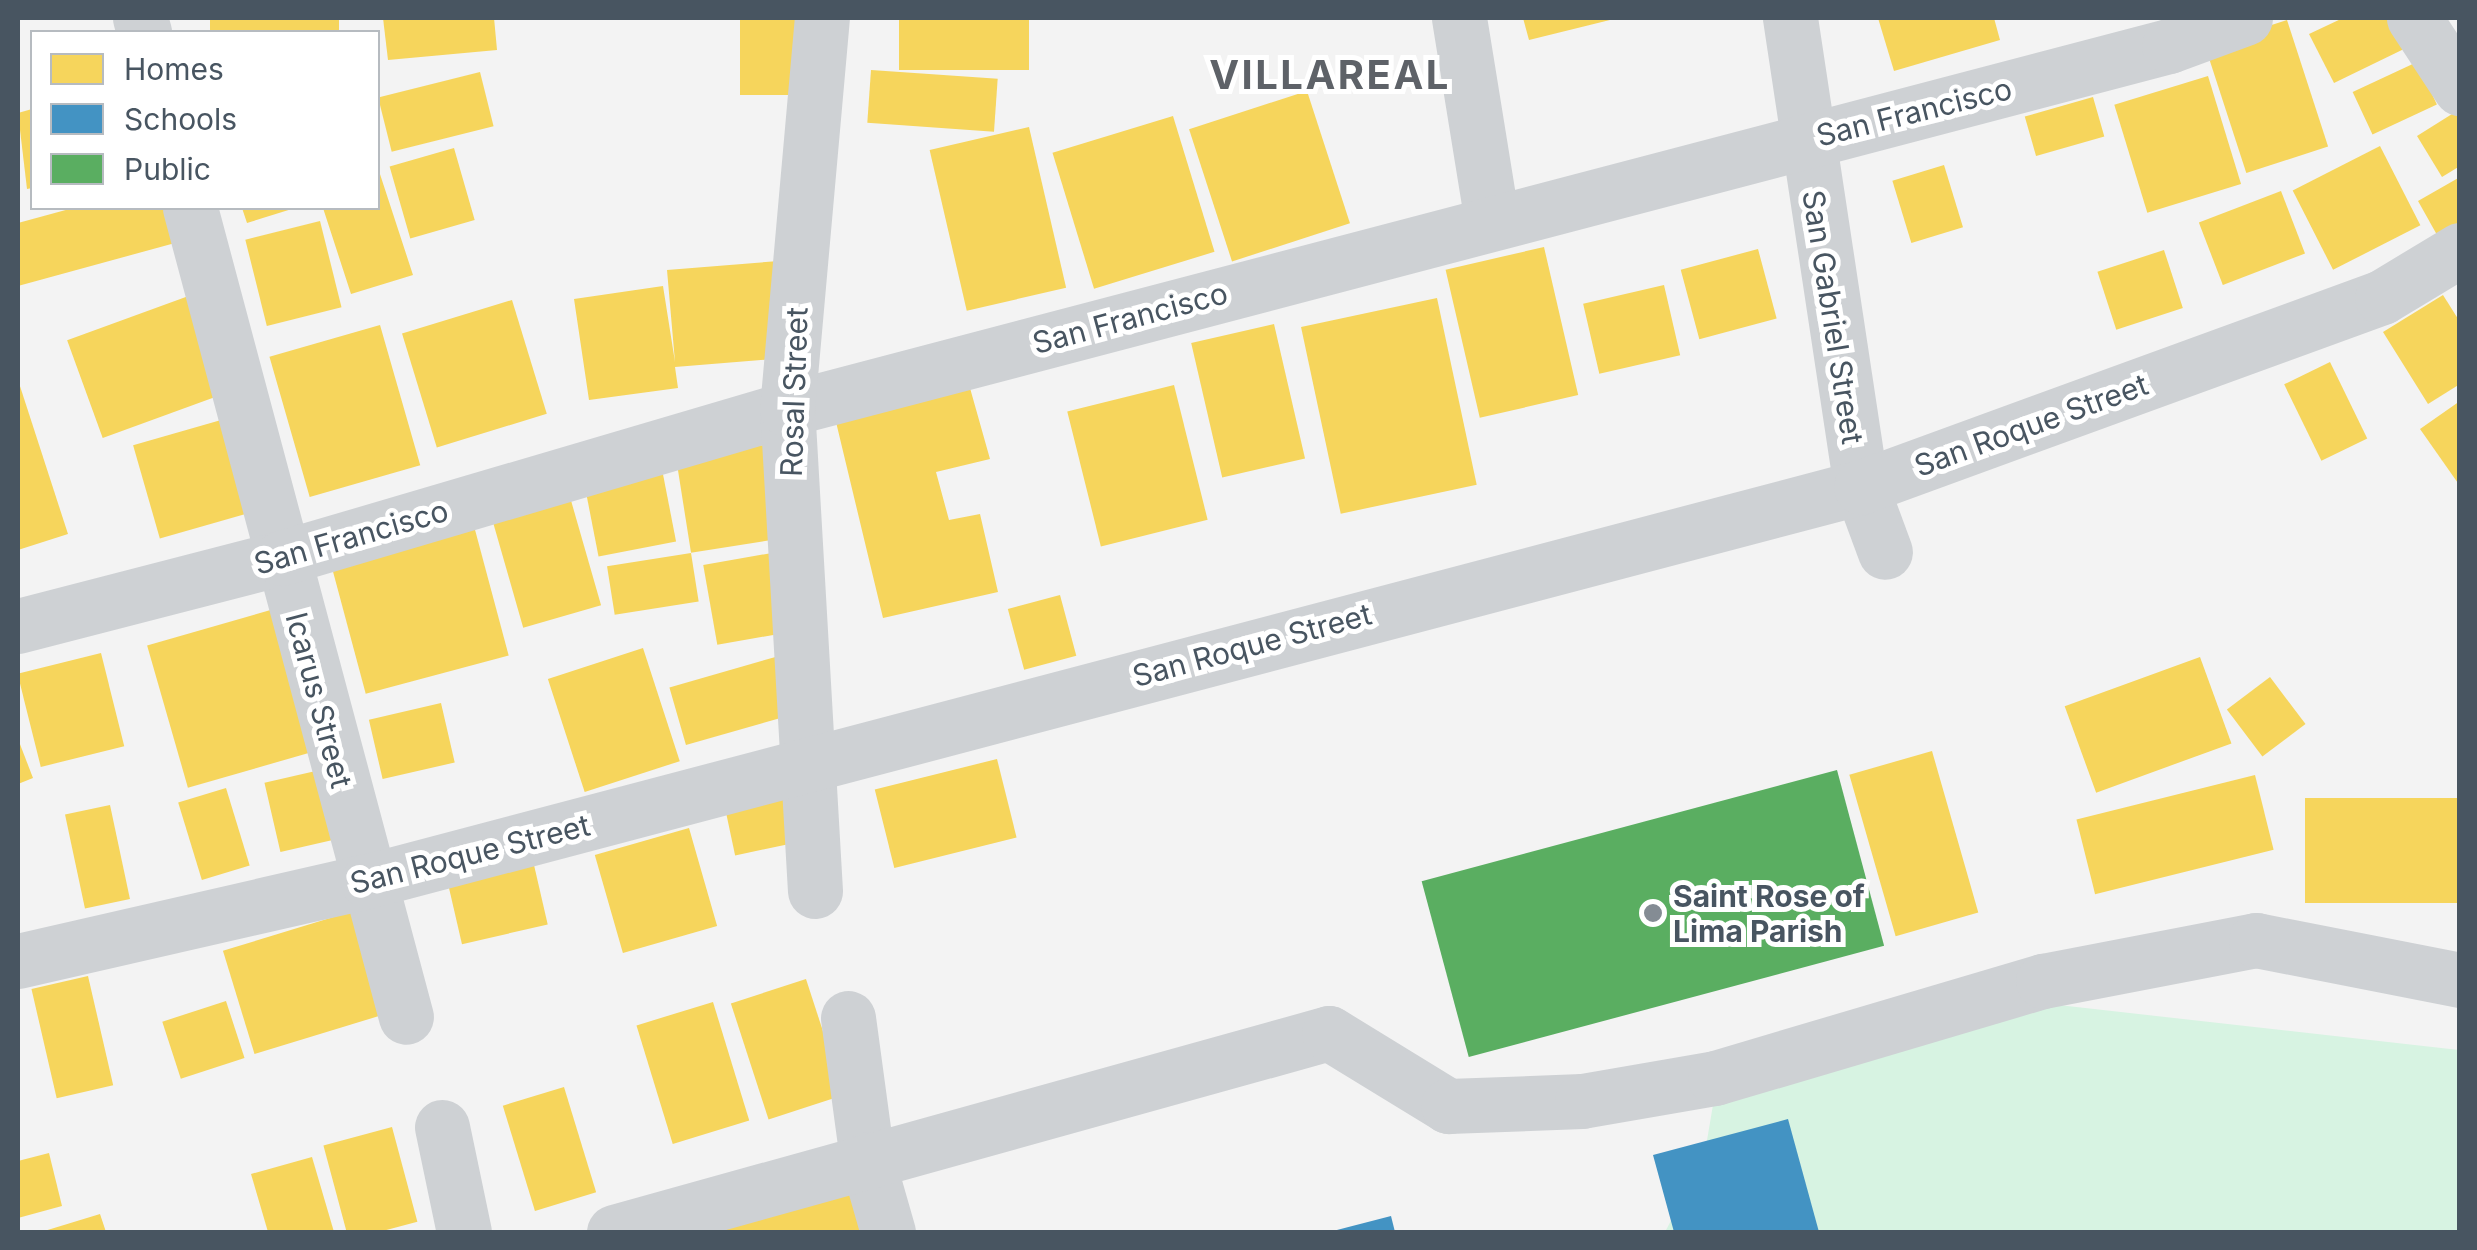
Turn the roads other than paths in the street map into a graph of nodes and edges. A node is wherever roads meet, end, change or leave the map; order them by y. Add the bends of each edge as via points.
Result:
1 (822, 18) edge
2 (1459, 18) edge
3 (1790, 18) edge
4 (2245, 18) edge
5 (2414, 18) edge
6 (2460, 88) edge
7 (1803, 140) junction
8 (191, 210) edge
9 (1492, 222) junction
10 (2460, 250) edge
11 (788, 409) junction
12 (1861, 486) junction
13 (1885, 552) dead end
14 (281, 558) junction
15 (18, 626) edge
16 (804, 768) junction
17 (368, 881) junction
18 (815, 891) dead end
19 (18, 961) edge
20 (2460, 980) edge
21 (406, 1017) dead end
22 (848, 1018) dead end
23 (442, 1127) dead end
24 (867, 1159) junction
25 (464, 1232) edge
26 (614, 1232) edge
27 (888, 1232) edge

1 - 11 street, Rosal Street
2 - 9 street
3 - 7 street, San Gabriel Street
4 - 7 street, San Francisco via 2169,46
5 - 6 street
7 - 9 street, San Francisco
7 - 12 street, San Gabriel Street
8 - 14 street, Icarus Street
9 - 11 street, San Francisco
10 - 12 street, San Roque Street via 2382,297
11 - 14 street, San Francisco
11 - 16 street, Rosal Street
12 - 13 street, San Gabriel Street
12 - 16 street, San Roque Street
14 - 15 street, San Francisco
14 - 17 street, Icarus Street
16 - 17 street, San Roque Street
16 - 18 street, Rosal Street
17 - 19 street, San Roque Street
17 - 21 street, Icarus Street
20 - 24 street via 2256,940 2044,980 1715,1078 1582,1101 1448,1106 1329,1033
22 - 24 street
23 - 25 street
24 - 26 street
24 - 27 street

